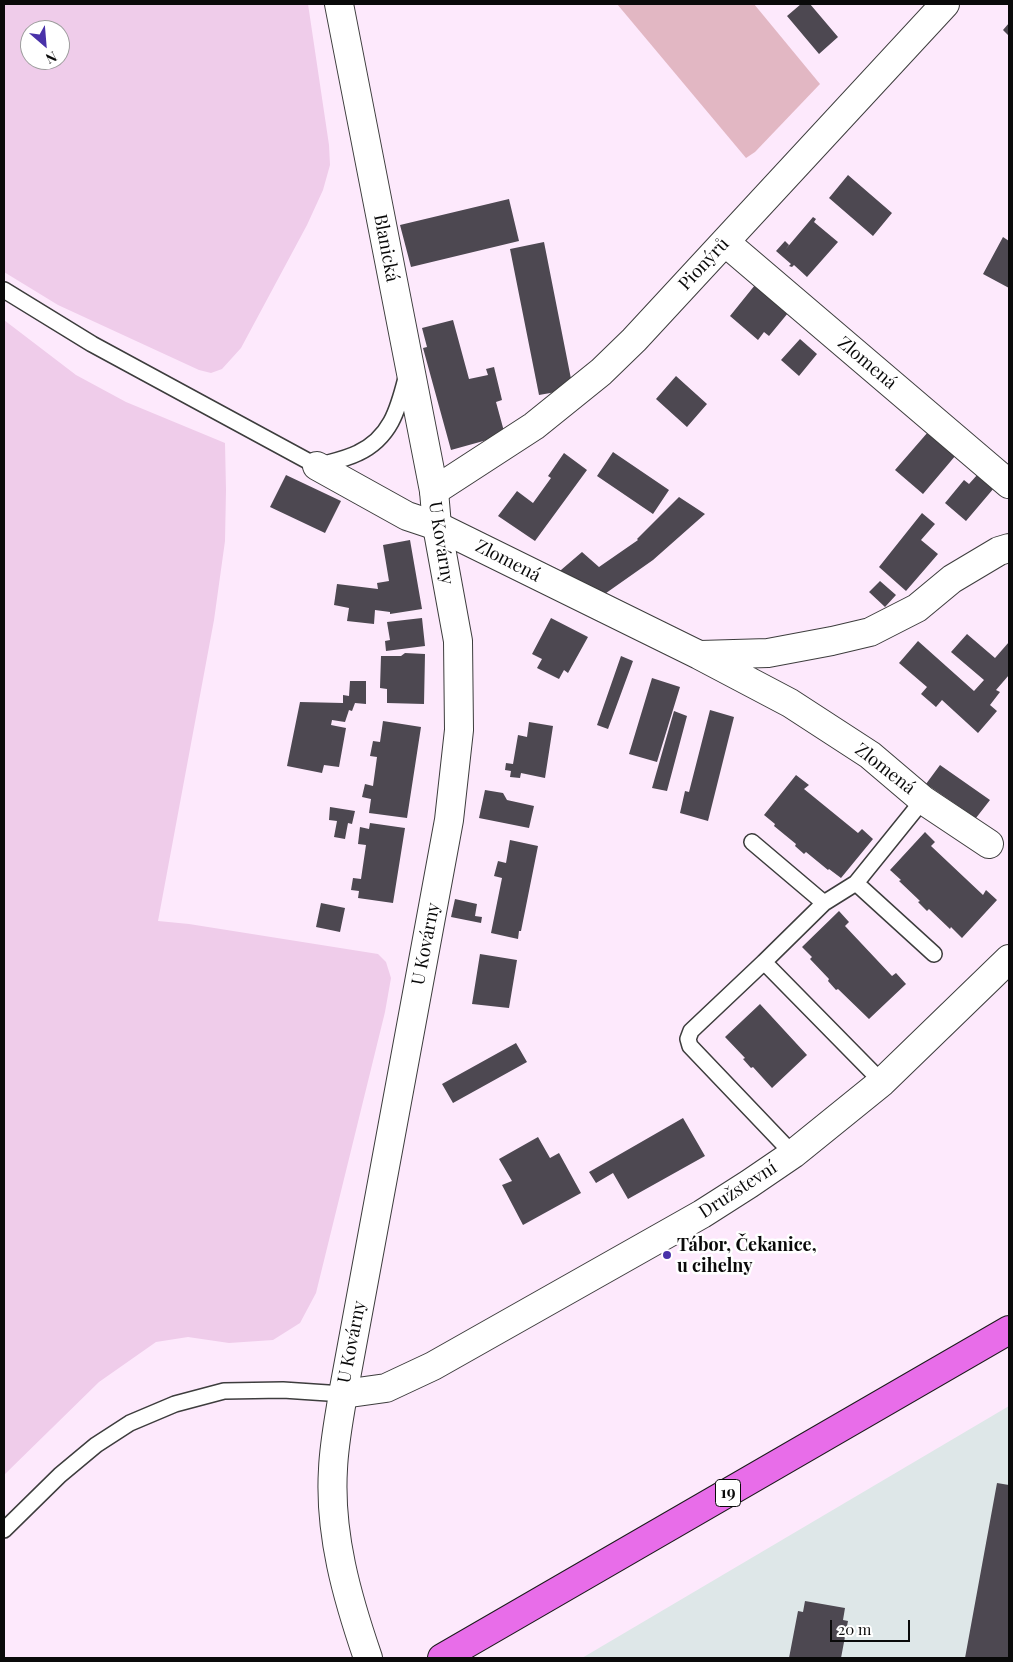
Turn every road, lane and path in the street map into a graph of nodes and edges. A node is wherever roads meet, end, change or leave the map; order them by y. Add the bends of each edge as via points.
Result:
1 (339, 4) edge
2 (945, 4) edge
3 (725, 242) junction
4 (4, 290) edge
5 (409, 367) junction
6 (318, 466) junction
7 (1009, 484) edge
8 (434, 492) junction
9 (437, 526) junction
10 (1009, 548) edge
11 (699, 655) junction
12 (923, 800) junction
13 (752, 842) dead end
14 (989, 844) dead end
15 (856, 883) junction
16 (824, 903) junction
17 (934, 954) dead end
18 (1009, 959) edge
19 (764, 962) junction
20 (882, 1082) junction
21 (793, 1154) junction
22 (1009, 1330) edge
23 (343, 1394) junction
24 (4, 1530) edge
25 (444, 1657) edge
26 (368, 1658) edge

1 - 5 street, Blanická
2 - 3 street, Pionýrů
3 - 7 street, Zlomená
3 - 8 street, Pionýrů via 601,372 534,426
4 - 6 lane via 92,344
5 - 6 lane via 399,409 384,435 359,453
5 - 8 street, Blanická
6 - 9 street, Zlomená via 407,516
8 - 9 street, U Kovárny
9 - 11 street, Zlomená
9 - 23 street, U Kovárny via 458,641 459,730 450,811
10 - 11 street, Zlomená via 952,579 917,608 870,632 768,653
11 - 12 street, Zlomená via 806,713 870,755
12 - 14 street, Zlomená
12 - 15 lane
13 - 16 lane
15 - 16 lane
15 - 17 lane
16 - 19 lane
18 - 20 street, Družstevní
19 - 20 lane
19 - 21 lane via 691,1031 688,1039 690,1046
20 - 21 street, Družstevní
21 - 23 street, Družstevní via 702,1214 433,1366 386,1388
22 - 25 main road, 19
23 - 24 lane via 224,1391 175,1404 130,1422 60,1475
23 - 26 street, U Kovárny via 333,1469 333,1517 352,1612

